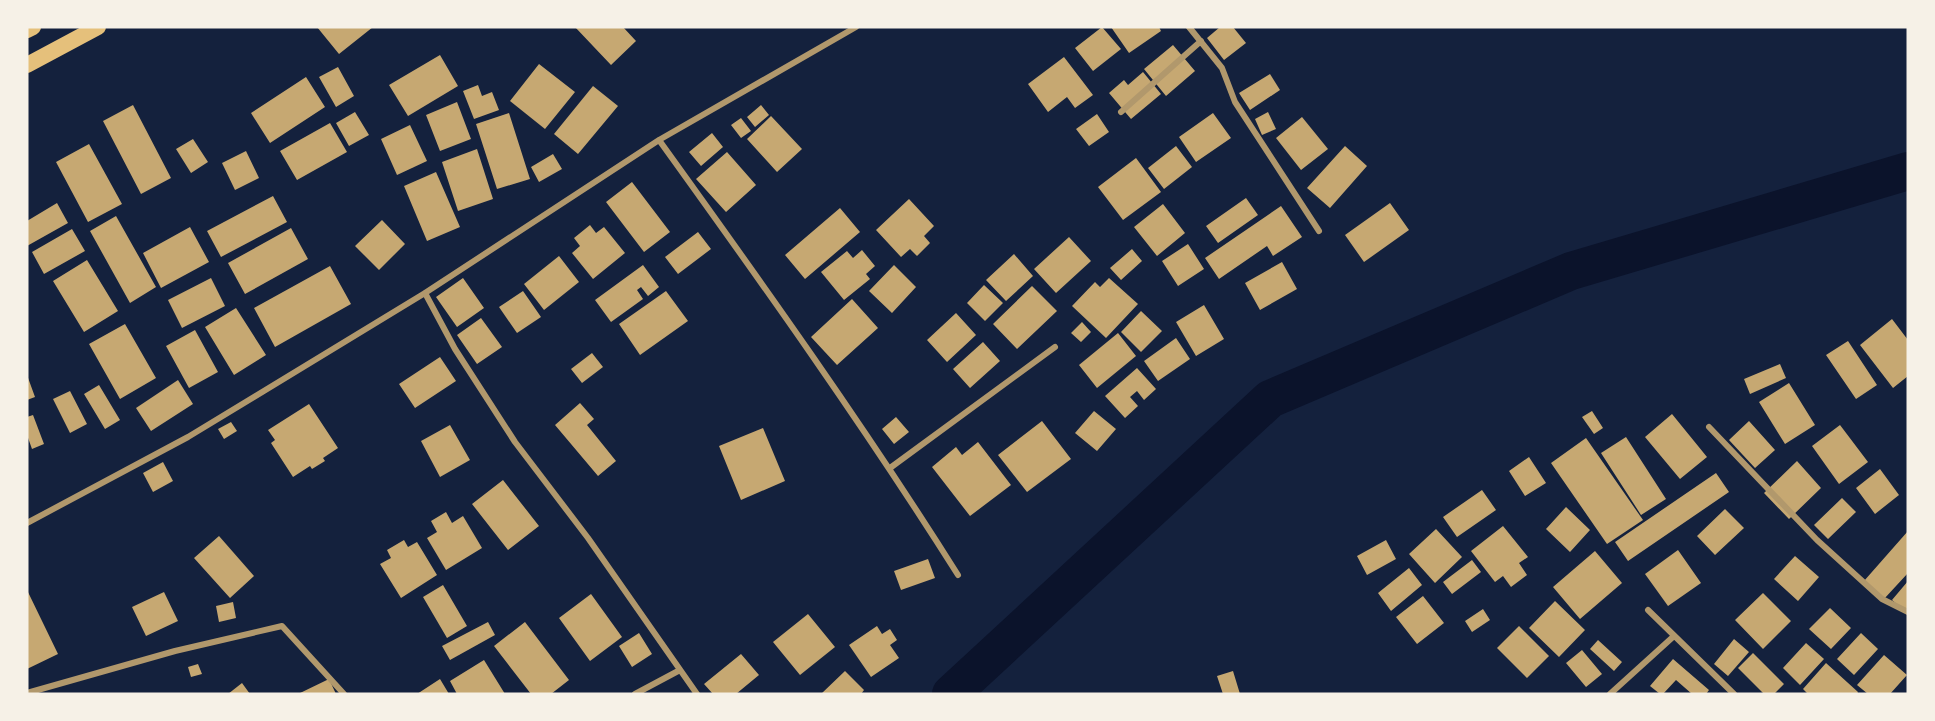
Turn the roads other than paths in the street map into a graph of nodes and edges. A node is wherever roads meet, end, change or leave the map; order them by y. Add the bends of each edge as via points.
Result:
1 (33, 27) edge
2 (98, 27) edge
3 (856, 27) edge
4 (1189, 27) edge
5 (845, 29) edge
6 (27, 30) edge
7 (1201, 41) junction
8 (27, 66) edge
9 (1121, 112) dead end
10 (659, 140) junction
11 (1319, 231) dead end
12 (425, 293) junction
13 (1055, 347) dead end
14 (1709, 427) dead end
15 (890, 468) junction
16 (27, 522) edge
17 (958, 575) dead end
18 (1648, 609) dead end
19 (1908, 612) edge
20 (1674, 636) junction
21 (680, 669) junction
22 (27, 693) edge
23 (344, 694) edge
24 (635, 694) edge
25 (697, 694) edge
26 (1610, 694) edge
27 (1734, 694) edge

1 - 6 highway
2 - 8 highway
3 - 5 street
4 - 7 street
5 - 10 street
7 - 9 street
7 - 11 street via 1222,68 1235,102
10 - 12 street
10 - 15 street
12 - 16 street via 188,437
12 - 21 street via 455,349 515,442
13 - 15 street
14 - 19 street via 1817,540 1882,599
15 - 17 street
18 - 20 street
20 - 26 street
20 - 27 street
21 - 24 street
21 - 25 street
22 - 23 street via 175,651 282,626

